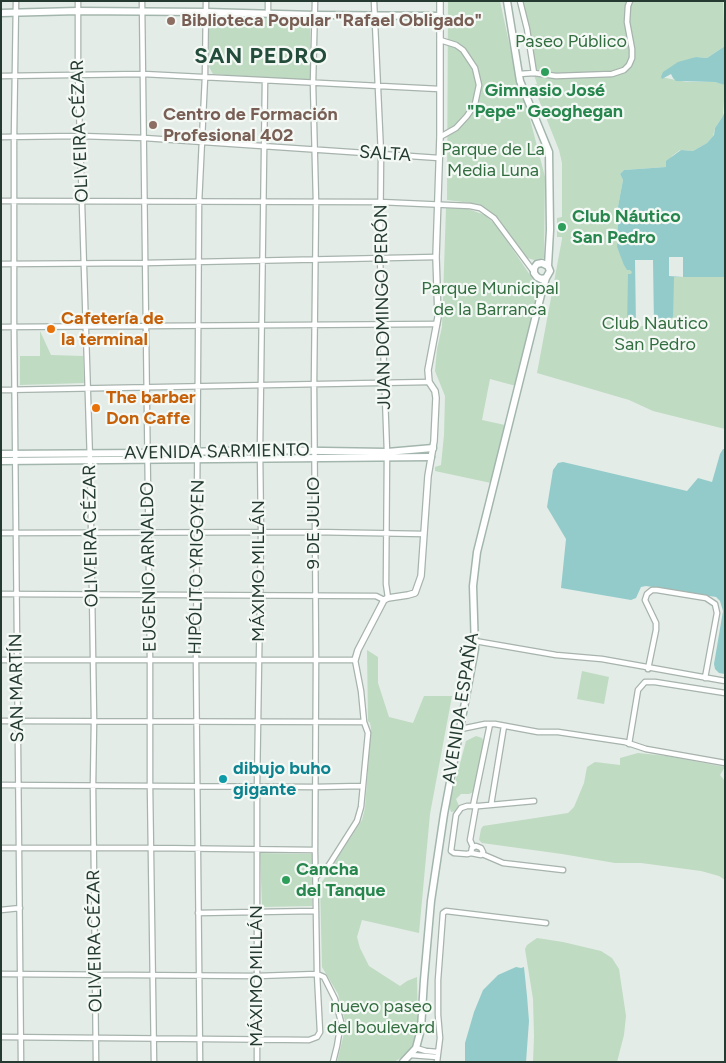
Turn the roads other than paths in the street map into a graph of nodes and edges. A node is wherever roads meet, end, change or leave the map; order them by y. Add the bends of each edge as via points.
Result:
1 (16, 1) edge
2 (78, 1) edge
3 (142, 1) edge
4 (206, 1) edge
5 (268, 1) edge
6 (315, 1) edge
7 (374, 1) edge
8 (440, 1) edge
9 (507, 1) edge
10 (520, 1) edge
11 (630, 1) edge
12 (78, 11) junction
13 (142, 12) junction
14 (206, 12) junction
15 (1, 13) edge
16 (16, 13) junction
17 (268, 13) junction
18 (315, 15) junction
19 (375, 16) junction
20 (440, 16) junction
21 (440, 40) junction
22 (534, 73) junction
23 (143, 74) junction
24 (518, 74) junction
25 (78, 75) junction
26 (1, 76) edge
27 (15, 76) junction
28 (205, 77) junction
29 (265, 81) junction
30 (313, 84) junction
31 (377, 87) junction
32 (439, 89) junction
33 (80, 136) junction
34 (1, 137) edge
35 (14, 137) junction
36 (440, 137) junction
37 (144, 138) junction
38 (201, 142) junction
39 (265, 146) junction
40 (315, 149) junction
41 (381, 154) junction
42 (440, 158) junction
43 (14, 201) junction
44 (1, 202) edge
45 (82, 202) junction
46 (144, 202) junction
47 (264, 202) junction
48 (316, 202) junction
49 (380, 202) junction
50 (199, 203) junction
51 (438, 204) junction
52 (436, 257) junction
53 (380, 258) junction
54 (316, 260) junction
55 (523, 260) junction
56 (263, 261) junction
57 (199, 262) junction
58 (84, 263) junction
59 (145, 263) junction
60 (545, 263) junction
61 (1, 264) edge
62 (14, 264) junction
63 (540, 276) junction
64 (261, 324) junction
65 (314, 324) junction
66 (383, 324) junction
67 (437, 324) junction
68 (198, 325) junction
69 (146, 326) junction
70 (1, 327) edge
71 (14, 327) junction
72 (85, 327) junction
73 (429, 382) junction
74 (384, 384) junction
75 (260, 385) junction
76 (314, 385) junction
77 (147, 387) junction
78 (198, 387) junction
79 (87, 389) junction
80 (1, 390) edge
81 (15, 390) junction
82 (433, 448) junction
83 (260, 450) junction
84 (315, 450) junction
85 (89, 453) junction
86 (1, 454) edge
87 (198, 455) junction
88 (387, 455) junction
89 (15, 457) junction
90 (148, 457) junction
91 (430, 457) junction
92 (260, 458) junction
93 (315, 458) junction
94 (1, 461) edge
95 (90, 461) junction
96 (91, 532) junction
97 (148, 532) junction
98 (314, 532) junction
99 (386, 532) junction
100 (1, 533) edge
101 (15, 533) junction
102 (197, 533) junction
103 (260, 533) junction
104 (424, 534) junction
105 (1, 594) edge
106 (16, 594) junction
107 (260, 594) junction
108 (91, 595) junction
109 (149, 595) junction
110 (196, 595) junction
111 (315, 596) junction
112 (386, 599) junction
113 (475, 641) junction
114 (150, 659) junction
115 (196, 659) junction
116 (1, 660) edge
117 (17, 660) junction
118 (93, 660) junction
119 (259, 660) junction
120 (316, 660) junction
121 (355, 660) junction
122 (648, 669) junction
123 (705, 678) junction
124 (725, 681) edge
125 (725, 693) edge
126 (1, 721) edge
127 (18, 721) junction
128 (94, 721) junction
129 (151, 721) junction
130 (196, 721) junction
131 (258, 721) junction
132 (316, 722) junction
133 (364, 722) junction
134 (490, 724) junction
135 (504, 726) junction
136 (460, 729) junction
137 (630, 744) junction
138 (725, 763) edge
139 (1, 785) edge
140 (19, 785) junction
141 (93, 785) junction
142 (150, 786) junction
143 (198, 786) junction
144 (362, 786) junction
145 (257, 787) junction
146 (315, 787) junction
147 (534, 801) dead end
148 (491, 805) junction
149 (474, 806) junction
150 (473, 847) junction
151 (1, 848) edge
152 (94, 848) junction
153 (152, 848) junction
154 (197, 848) junction
155 (19, 849) junction
156 (258, 850) junction
157 (315, 850) junction
158 (472, 853) junction
159 (482, 854) junction
160 (563, 870) dead end
161 (316, 877) junction
162 (20, 908) junction
163 (1, 910) edge
164 (316, 911) junction
165 (258, 912) junction
166 (198, 913) junction
167 (546, 923) dead end
168 (1, 974) edge
169 (20, 974) junction
170 (318, 974) junction
171 (96, 976) junction
172 (154, 976) junction
173 (200, 976) junction
174 (257, 976) junction
175 (1, 1037) edge
176 (21, 1037) junction
177 (96, 1037) junction
178 (154, 1038) junction
179 (200, 1038) junction
180 (258, 1038) junction
181 (416, 1048) junction
182 (411, 1054) junction
183 (437, 1057) edge
184 (21, 1062) edge
185 (96, 1062) edge
186 (154, 1062) edge
187 (200, 1062) edge
188 (257, 1062) edge
189 (333, 1062) edge
190 (404, 1062) edge

1 - 16 street, SAN MARTÍN
2 - 12 street, OLIVEIRA CÉZAR
3 - 13 street, EUGENIO ARNALDO
4 - 14 street, HIPÓLITO YRIGOYEN
5 - 17 street
6 - 18 street, 9 DE JULIO
7 - 19 street, JUAN DOMINGO PERÓN
8 - 20 street
9 - 24 main road, AVENIDA ESPAÑA
10 - 22 street
11 - 22 street via 627,22 632,58 624,70 612,74 556,76
12 - 13 main road
12 - 16 main road
12 - 25 street, OLIVEIRA CÉZAR
13 - 14 main road
13 - 23 street, EUGENIO ARNALDO
14 - 17 main road
14 - 28 street, HIPÓLITO YRIGOYEN
15 - 16 main road
16 - 27 street, SAN MARTÍN
17 - 18 main road
18 - 19 main road
18 - 30 street, 9 DE JULIO
19 - 20 main road
19 - 31 street, JUAN DOMINGO PERÓN
20 - 21 street
21 - 32 street
21 - 36 street via 463,50 475,68 479,85 467,116 456,128
22 - 24 street
23 - 25 street
23 - 28 street
23 - 37 street, EUGENIO ARNALDO
24 - 60 main road, AVENIDA ESPAÑA via 524,96 549,152 550,230
25 - 27 street
25 - 33 street, OLIVEIRA CÉZAR
26 - 27 street
27 - 35 street, SAN MARTÍN
28 - 29 street
28 - 38 street, HIPÓLITO YRIGOYEN
29 - 30 street
29 - 39 street, MÁXIMO MILLÁN
30 - 31 street
30 - 40 street, 9 DE JULIO
31 - 32 street
31 - 41 street, JUAN DOMINGO PERÓN
32 - 36 street
33 - 35 street, SALTA
33 - 37 street, SALTA
33 - 45 street, OLIVEIRA CÉZAR
34 - 35 street, SALTA
35 - 43 street, SAN MARTÍN
36 - 42 street
37 - 38 street, SALTA
37 - 46 street, EUGENIO ARNALDO
38 - 39 street, SALTA
38 - 50 street, HIPÓLITO YRIGOYEN
39 - 40 street, SALTA
39 - 47 street, MÁXIMO MILLÁN
40 - 41 street, SALTA
40 - 48 street, 9 DE JULIO
41 - 42 street, SALTA
41 - 49 street, JUAN DOMINGO PERÓN
42 - 51 street
43 - 44 street
43 - 45 street
43 - 62 street, SAN MARTÍN
45 - 46 street
45 - 58 street, OLIVEIRA CÉZAR
46 - 50 street
46 - 59 street, EUGENIO ARNALDO
47 - 48 street
47 - 50 street
47 - 56 street, MÁXIMO MILLÁN
48 - 49 street
48 - 54 street, 9 DE JULIO
49 - 51 street
49 - 53 street, JUAN DOMINGO PERÓN
50 - 57 street, HIPÓLITO YRIGOYEN
51 - 52 street
51 - 55 street via 480,208 500,225
52 - 53 street
52 - 67 street
53 - 54 street
53 - 66 street, JUAN DOMINGO PERÓN
54 - 56 street
54 - 65 street, 9 DE JULIO
55 - 60 street
55 - 63 street
56 - 57 street
56 - 64 street, MÁXIMO MILLÁN
57 - 59 street
57 - 68 street, HIPÓLITO YRIGOYEN
58 - 59 street
58 - 62 street
58 - 72 street, OLIVEIRA CÉZAR
59 - 69 street, EUGENIO ARNALDO
60 - 63 main road, AVENIDA ESPAÑA via 550,271
60 - 63 main road, AVENIDA ESPAÑA via 534,268
61 - 62 street
62 - 71 street, SAN MARTÍN
63 - 113 main road, AVENIDA ESPAÑA via 541,295 477,552 473,586
64 - 65 street
64 - 68 street
64 - 75 street, MÁXIMO MILLÁN
65 - 66 street
65 - 76 street, 9 DE JULIO
66 - 67 street
66 - 74 street, JUAN DOMINGO PERÓN
67 - 73 street
68 - 69 street
68 - 78 street, HIPÓLITO YRIGOYEN
69 - 72 street
69 - 77 street, EUGENIO ARNALDO
70 - 71 street
71 - 72 street
71 - 81 street, SAN MARTÍN
72 - 79 street, OLIVEIRA CÉZAR
73 - 74 street
73 - 82 street via 436,398
74 - 76 street
74 - 88 street, JUAN DOMINGO PERÓN
75 - 76 street
75 - 78 street
75 - 83 street, MÁXIMO MILLÁN
76 - 84 street, 9 DE JULIO
77 - 78 street
77 - 79 street
77 - 90 street, EUGENIO ARNALDO
78 - 87 street, HIPÓLITO YRIGOYEN
79 - 81 street
79 - 85 street, OLIVEIRA CÉZAR
80 - 81 street
81 - 89 street, SAN MARTÍN
82 - 88 main road, AVENIDA SARMIENTO
82 - 91 street
83 - 84 main road, AVENIDA SARMIENTO
83 - 87 main road, AVENIDA SARMIENTO
83 - 92 street, MÁXIMO MILLÁN
84 - 88 main road, AVENIDA SARMIENTO
84 - 93 street, 9 DE JULIO
85 - 89 main road, AVENIDA SARMIENTO
85 - 90 main road, AVENIDA SARMIENTO
85 - 95 street, OLIVEIRA CÉZAR
86 - 89 main road, AVENIDA SARMIENTO
87 - 90 main road, AVENIDA SARMIENTO
87 - 92 main road, AVENIDA SARMIENTO
87 - 102 street, HIPÓLITO YRIGOYEN
88 - 91 main road, AVENIDA SARMIENTO
88 - 93 main road, AVENIDA SARMIENTO
88 - 99 street, JUAN DOMINGO PERÓN
89 - 94 main road, AVENIDA SARMIENTO
89 - 95 main road, AVENIDA SARMIENTO
89 - 101 street, SAN MARTÍN
90 - 95 main road, AVENIDA SARMIENTO
90 - 97 street, EUGENIO ARNALDO
91 - 104 street
92 - 93 main road, AVENIDA SARMIENTO
92 - 103 street, MÁXIMO MILLÁN
93 - 98 street, 9 DE JULIO
95 - 96 street, OLIVEIRA CÉZAR
96 - 97 street
96 - 101 street
96 - 108 street, OLIVEIRA CÉZAR
97 - 102 street
97 - 109 street, EUGENIO ARNALDO
98 - 99 street
98 - 103 street
98 - 111 street, 9 DE JULIO
99 - 104 street
99 - 112 street, JUAN DOMINGO PERÓN
100 - 101 street
101 - 106 street, SAN MARTÍN
102 - 103 street
102 - 110 street, HIPÓLITO YRIGOYEN
103 - 107 street, MÁXIMO MILLÁN
104 - 112 street via 418,588 412,594
105 - 106 street
106 - 108 street
106 - 117 street, SAN MARTÍN
107 - 110 street
107 - 111 street
107 - 119 street, MÁXIMO MILLÁN
108 - 109 street
108 - 118 street, OLIVEIRA CÉZAR
109 - 110 street
109 - 114 street, EUGENIO ARNALDO
110 - 115 street, HIPÓLITO YRIGOYEN
111 - 112 street via 376,596
111 - 120 street, 9 DE JULIO
112 - 121 street
113 - 122 street via 602,659
113 - 136 main road, AVENIDA ESPAÑA
114 - 115 street
114 - 118 street
114 - 129 street, EUGENIO ARNALDO
115 - 119 street
115 - 130 street, HIPÓLITO YRIGOYEN
116 - 117 street
117 - 118 street
117 - 127 street, SAN MARTÍN
118 - 128 street, OLIVEIRA CÉZAR
119 - 120 street
119 - 131 street, MÁXIMO MILLÁN
120 - 121 street
120 - 132 street, 9 DE JULIO
121 - 133 street
122 - 123 street
122 - 123 street via 656,623 645,600 647,594 657,590 706,598 714,604 717,613
123 - 124 street
125 - 137 street via 645,682 638,690
126 - 127 street
127 - 128 street
127 - 140 street, SAN MARTÍN
128 - 129 street
128 - 141 street, OLIVEIRA CÉZAR
129 - 130 street
129 - 142 street, EUGENIO ARNALDO
130 - 131 street
130 - 143 street, HIPÓLITO YRIGOYEN
131 - 132 street
131 - 145 street, MÁXIMO MILLÁN
132 - 133 street
132 - 146 street, 9 DE JULIO
133 - 144 street via 368,733
134 - 135 street
134 - 136 street
134 - 149 street
135 - 137 street
135 - 148 street
136 - 181 main road, AVENIDA ESPAÑA via 431,901 422,1029
137 - 138 street via 661,753
139 - 140 street
140 - 141 street
140 - 155 street, SAN MARTÍN
141 - 142 street
141 - 152 street, OLIVEIRA CÉZAR
142 - 143 street
142 - 153 street, EUGENIO ARNALDO
143 - 145 street
143 - 154 street, HIPÓLITO YRIGOYEN
144 - 146 street
144 - 161 street via 357,821 329,865
145 - 146 street
145 - 156 street, MÁXIMO MILLÁN
146 - 157 street, 9 DE JULIO
147 - 148 street
148 - 149 street
149 - 150 street via 470,840
149 - 158 street via 458,810 450,848 454,853
150 - 158 street
150 - 159 street via 482,848
151 - 155 street
152 - 153 street
152 - 155 street
152 - 171 street, OLIVEIRA CÉZAR
153 - 154 street
153 - 172 street, EUGENIO ARNALDO
154 - 156 street
154 - 166 street, HIPÓLITO YRIGOYEN
155 - 162 street, SAN MARTÍN
156 - 157 street
156 - 165 street, MÁXIMO MILLÁN
157 - 161 street, 9 DE JULIO
158 - 159 street
159 - 160 street via 503,863
161 - 164 street, 9 DE JULIO
162 - 163 street
162 - 169 street, SAN MARTÍN
164 - 165 street
164 - 170 street, 9 DE JULIO
165 - 166 street
165 - 174 street, MÁXIMO MILLÁN
166 - 173 street, HIPÓLITO YRIGOYEN
167 - 183 street via 443,913
168 - 169 street
169 - 171 street
169 - 176 street, SAN MARTÍN
170 - 174 street
170 - 180 street, 9 DE JULIO via 320,1032 317,1037 308,1040
170 - 189 street via 324,976 339,1010 341,1022
171 - 172 street
171 - 177 street, OLIVEIRA CÉZAR
172 - 173 street
172 - 178 street, EUGENIO ARNALDO
173 - 174 street
173 - 179 street, HIPÓLITO YRIGOYEN
174 - 180 street, MÁXIMO MILLÁN
175 - 176 street
176 - 177 street
176 - 184 street, SAN MARTÍN
177 - 178 street
177 - 185 street, OLIVEIRA CÉZAR
178 - 179 street
178 - 186 street, EUGENIO ARNALDO
179 - 180 street
179 - 187 street, HIPÓLITO YRIGOYEN
180 - 188 street, MÁXIMO MILLÁN
181 - 182 main road, AVENIDA ESPAÑA
181 - 183 street
182 - 183 street
182 - 190 main road, AVENIDA ESPAÑA

